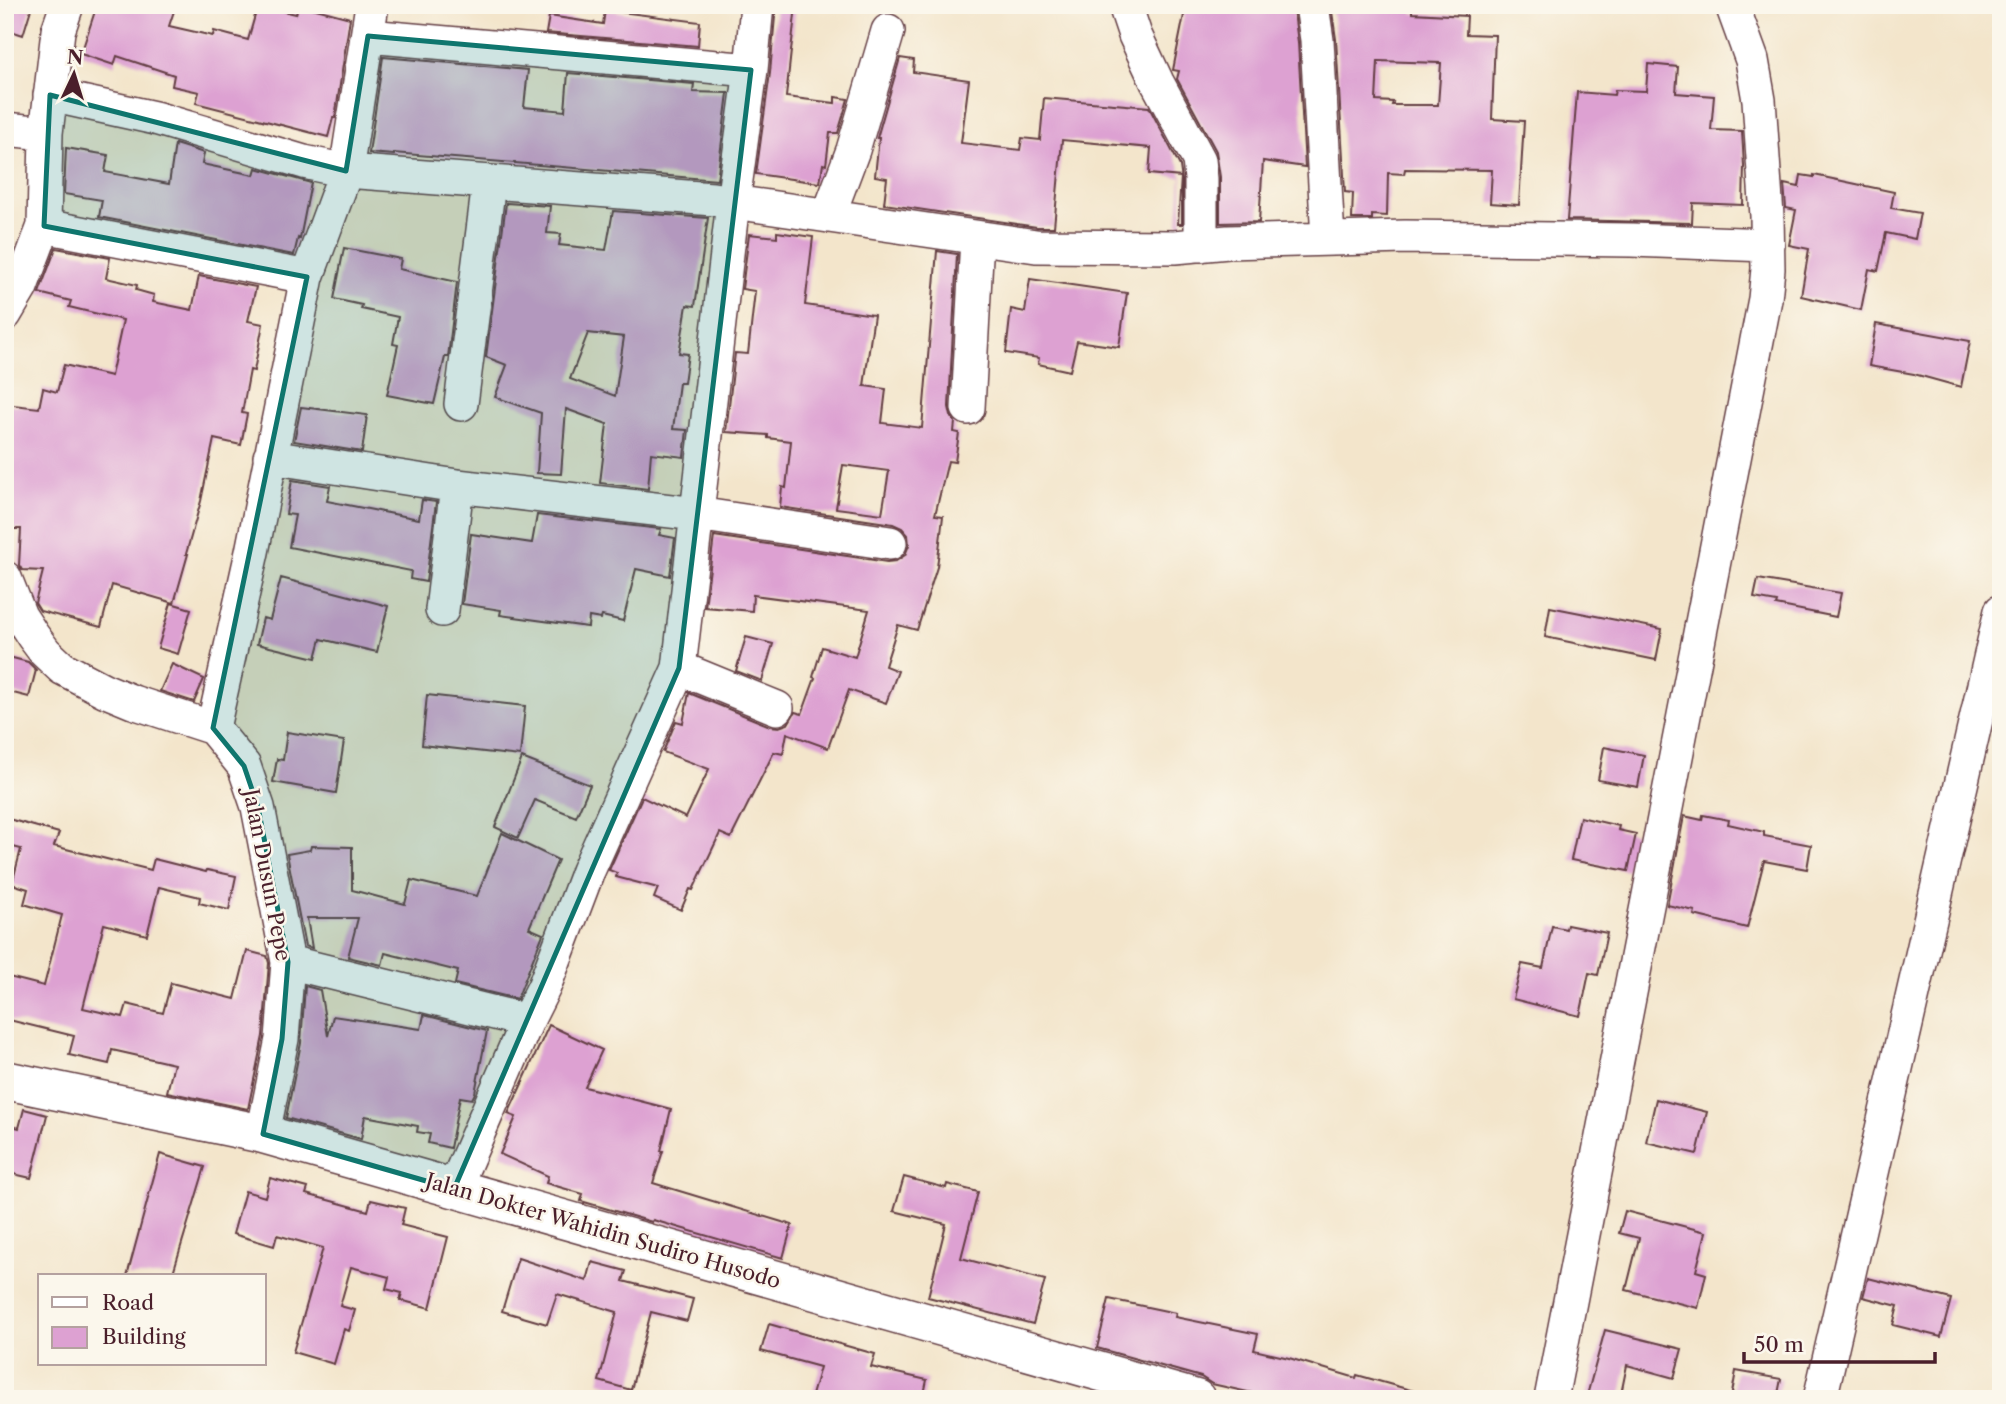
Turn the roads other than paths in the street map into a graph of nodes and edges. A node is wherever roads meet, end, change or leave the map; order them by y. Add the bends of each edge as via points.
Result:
1 (67, 5) edge
2 (757, 5) edge
3 (1125, 5) edge
4 (1312, 5) edge
5 (1732, 5) edge
6 (370, 21) edge
7 (888, 31) dead end
8 (751, 70) junction
9 (50, 95) junction
10 (5, 129) edge
11 (46, 133) junction
12 (346, 171) junction
13 (489, 183) junction
14 (733, 202) junction
15 (829, 214) junction
16 (44, 226) junction
17 (977, 238) junction
18 (1328, 239) junction
19 (1202, 245) junction
20 (1768, 245) junction
21 (307, 277) junction
22 (5, 314) edge
23 (461, 404) dead end
24 (968, 408) dead end
25 (271, 457) junction
26 (457, 486) junction
27 (698, 514) junction
28 (890, 543) dead end
29 (5, 578) edge
30 (442, 610) dead end
31 (2001, 611) edge
32 (679, 668) junction
33 (777, 708) dead end
34 (214, 728) junction
35 (288, 962) junction
36 (527, 1021) junction
37 (5, 1080) edge
38 (263, 1134) junction
39 (454, 1189) junction
40 (1196, 1399) edge
41 (1552, 1399) edge
42 (1820, 1399) edge

1 - 9 street via 58,31
2 - 8 street
3 - 19 street via 1157,82 1199,160
4 - 18 street
5 - 20 street via 1756,79
6 - 8 street
6 - 12 street
7 - 15 street
8 - 14 street
9 - 11 street
9 - 12 street via 155,118
10 - 11 street
11 - 16 street
12 - 13 street
12 - 21 street
13 - 14 street
13 - 23 street
14 - 15 street
14 - 27 street
15 - 17 street
16 - 21 street
16 - 22 street
17 - 19 street via 1036,246
17 - 24 street
18 - 19 street
18 - 20 street
20 - 41 street via 1759,338
21 - 25 street
25 - 26 street
25 - 34 street
26 - 27 street
26 - 30 street
27 - 28 street
27 - 32 street
29 - 34 street via 20,616 62,668 114,694
31 - 42 street
32 - 33 street
32 - 36 street
34 - 35 street, Jalan Dusun Pepe via 244,766 258,807
35 - 36 street
35 - 38 street, Jalan Dusun Pepe via 282,1039
36 - 39 street
37 - 38 main road, Jalan Dokter Wahidin Sudiro Husodo
38 - 39 main road, Jalan Dokter Wahidin Sudiro Husodo
39 - 40 main road, Jalan Dokter Wahidin Sudiro Husodo

